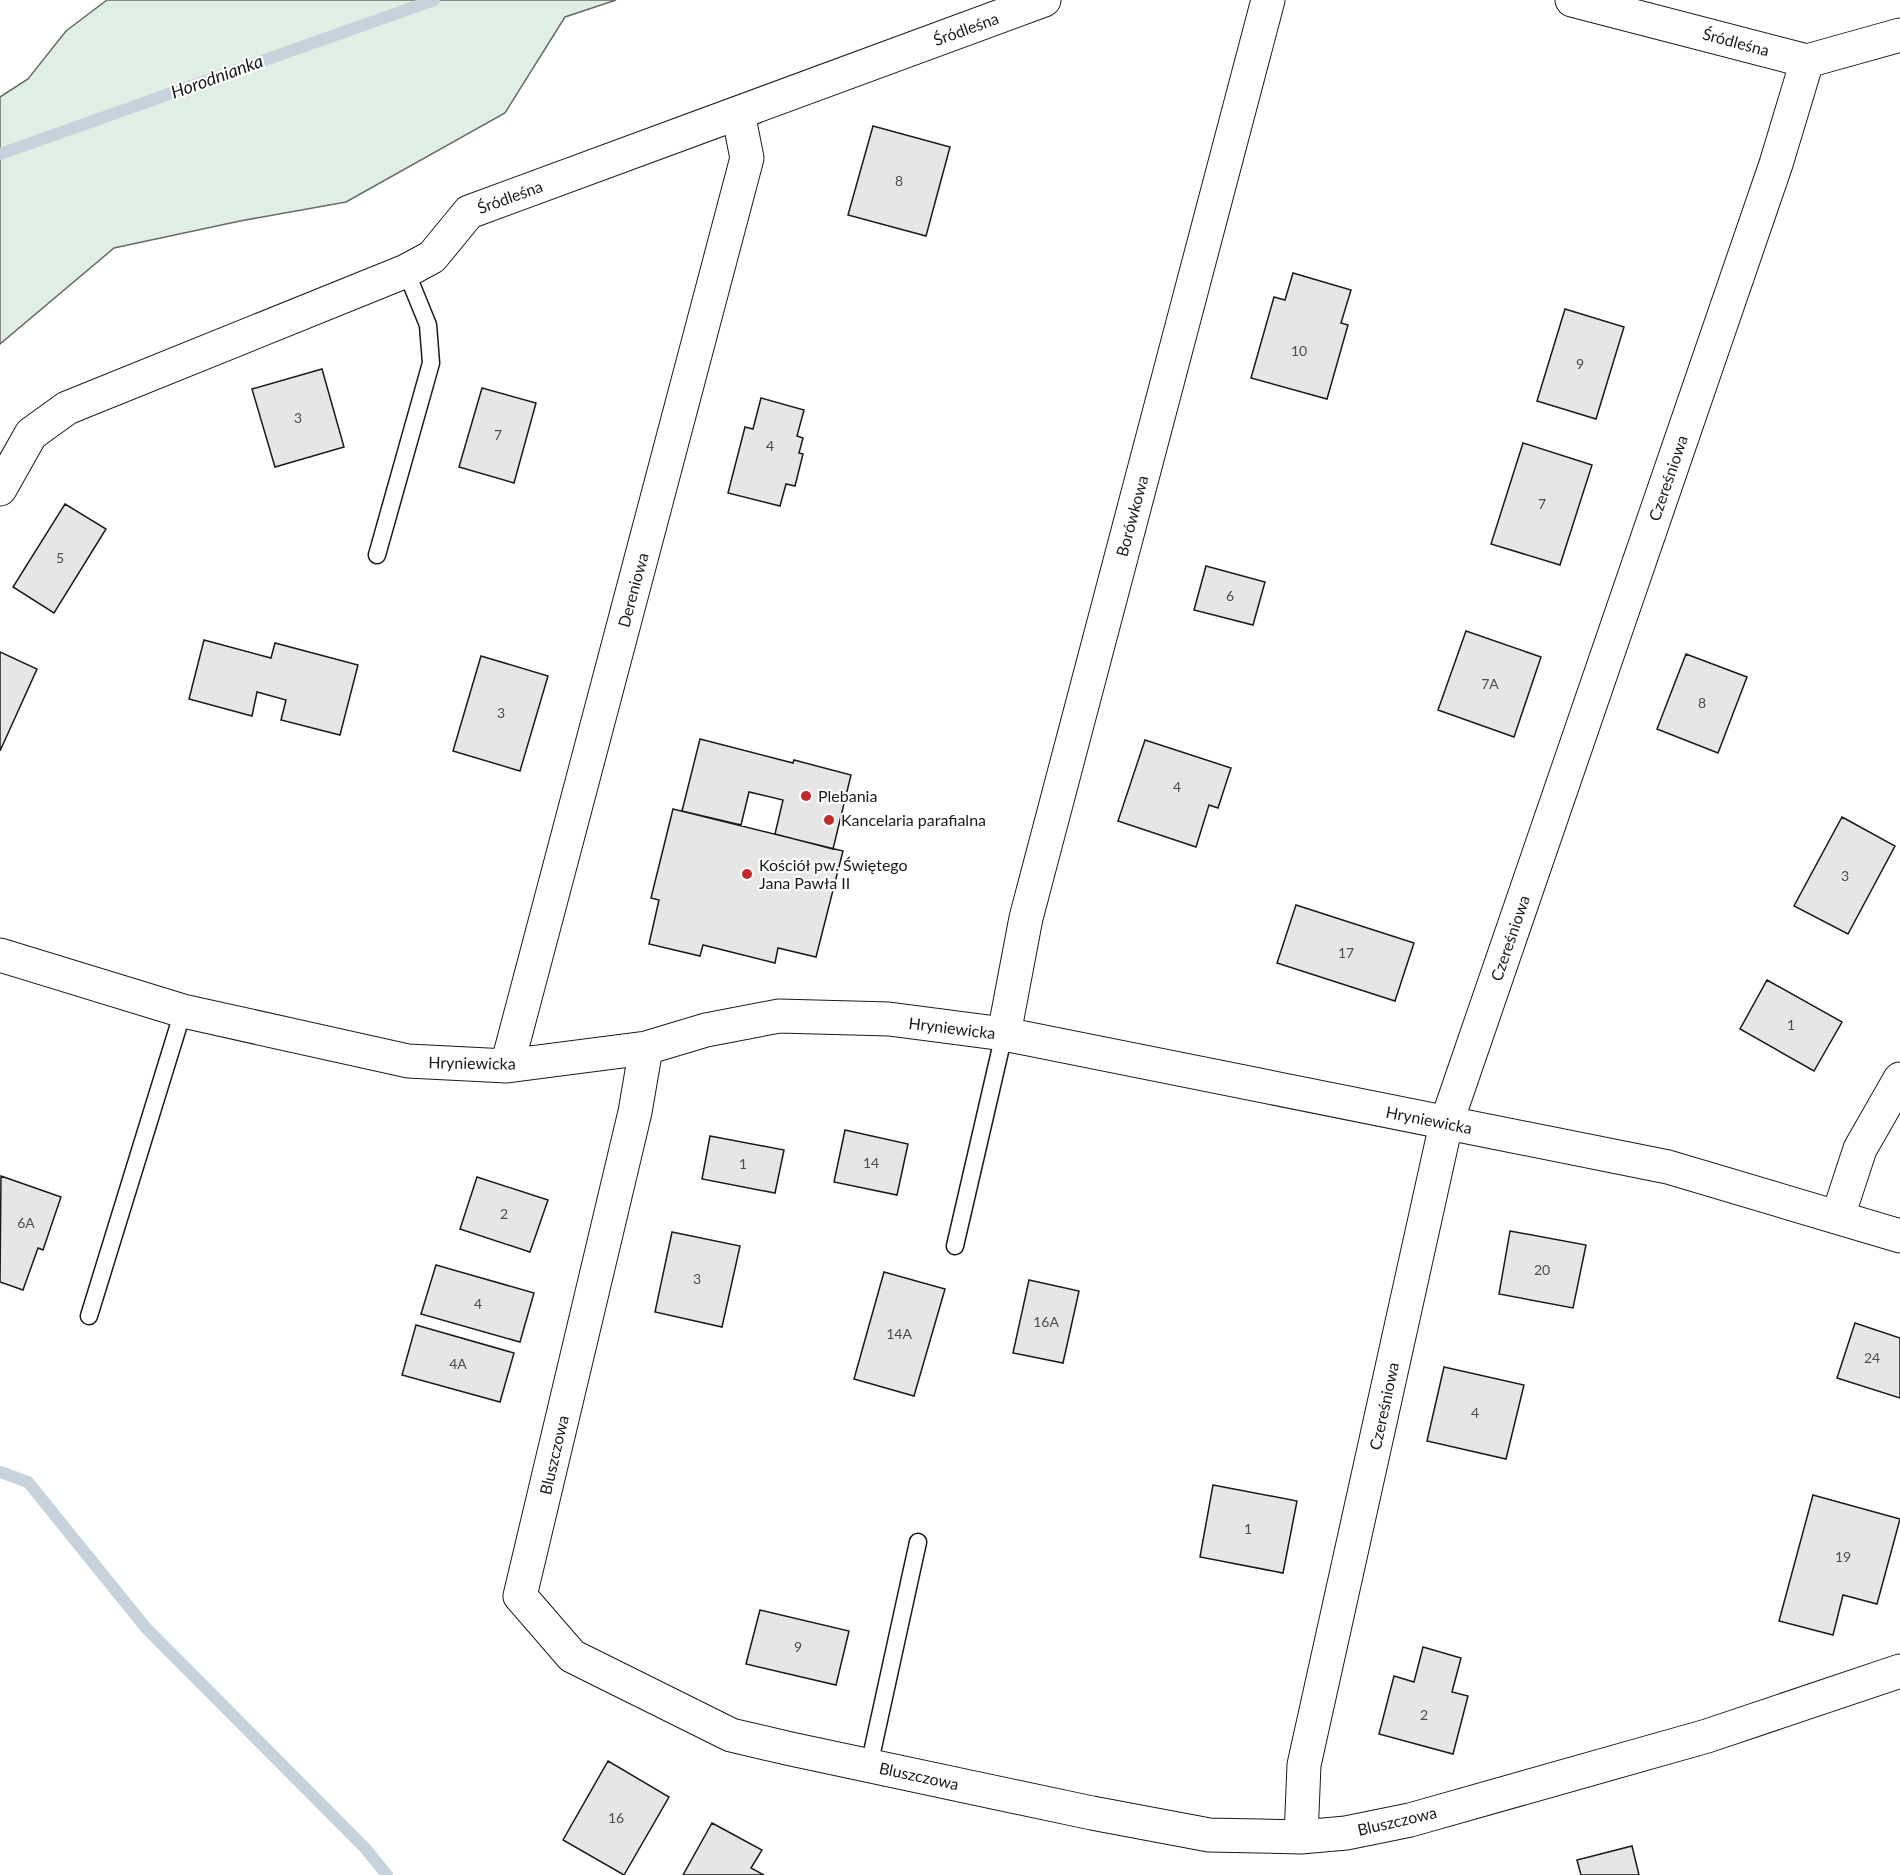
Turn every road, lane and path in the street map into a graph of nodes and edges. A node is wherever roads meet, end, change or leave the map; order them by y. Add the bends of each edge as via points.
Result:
1 (1044, 0) edge
2 (1268, 0) edge
3 (1572, 0) edge
4 (1900, 35) edge
5 (1807, 61) junction
6 (738, 113) junction
7 (406, 271) junction
8 (0, 489) edge
9 (377, 555) dead end
10 (0, 955) edge
11 (183, 1011) junction
12 (1004, 1034) junction
13 (646, 1048) junction
14 (507, 1066) junction
15 (1900, 1078) edge
16 (1446, 1124) junction
17 (1838, 1216) junction
18 (1900, 1236) edge
19 (955, 1246) dead end
20 (89, 1316) dead end
21 (918, 1542) dead end
22 (1900, 1671) edge
23 (869, 1766) junction
24 (1301, 1837) junction

1 - 6 street, Śródleśna
2 - 12 street, Borówkowa via 1026,918
3 - 5 street, Śródleśna
4 - 5 street
5 - 16 street, Czereśniowa via 1776,164
6 - 7 street, Śródleśna via 469,212 432,257
6 - 14 street, Dereniowa via 747,158
7 - 8 street, Śródleśna via 67,408 31,434
7 - 9 lane via 428,325 431,363
10 - 11 street, Hryniewicka
11 - 14 street, Hryniewicka via 408,1061
11 - 20 lane
12 - 13 street, Hryniewicka via 889,1019 779,1016 706,1030
12 - 16 street, Hryniewicka
12 - 19 lane
13 - 14 street, Hryniewicka
13 - 23 street, Bluszczowa via 635,1112 520,1596 572,1656 731,1735
15 - 17 street via 1860,1149
16 - 17 street, Hryniewicka via 1668,1167
16 - 24 street, Czereśniowa via 1304,1766
17 - 18 street, Hryniewicka
21 - 23 lane
22 - 24 street, Bluszczowa via 1707,1736 1410,1821
23 - 24 street, Bluszczowa via 1209,1835

